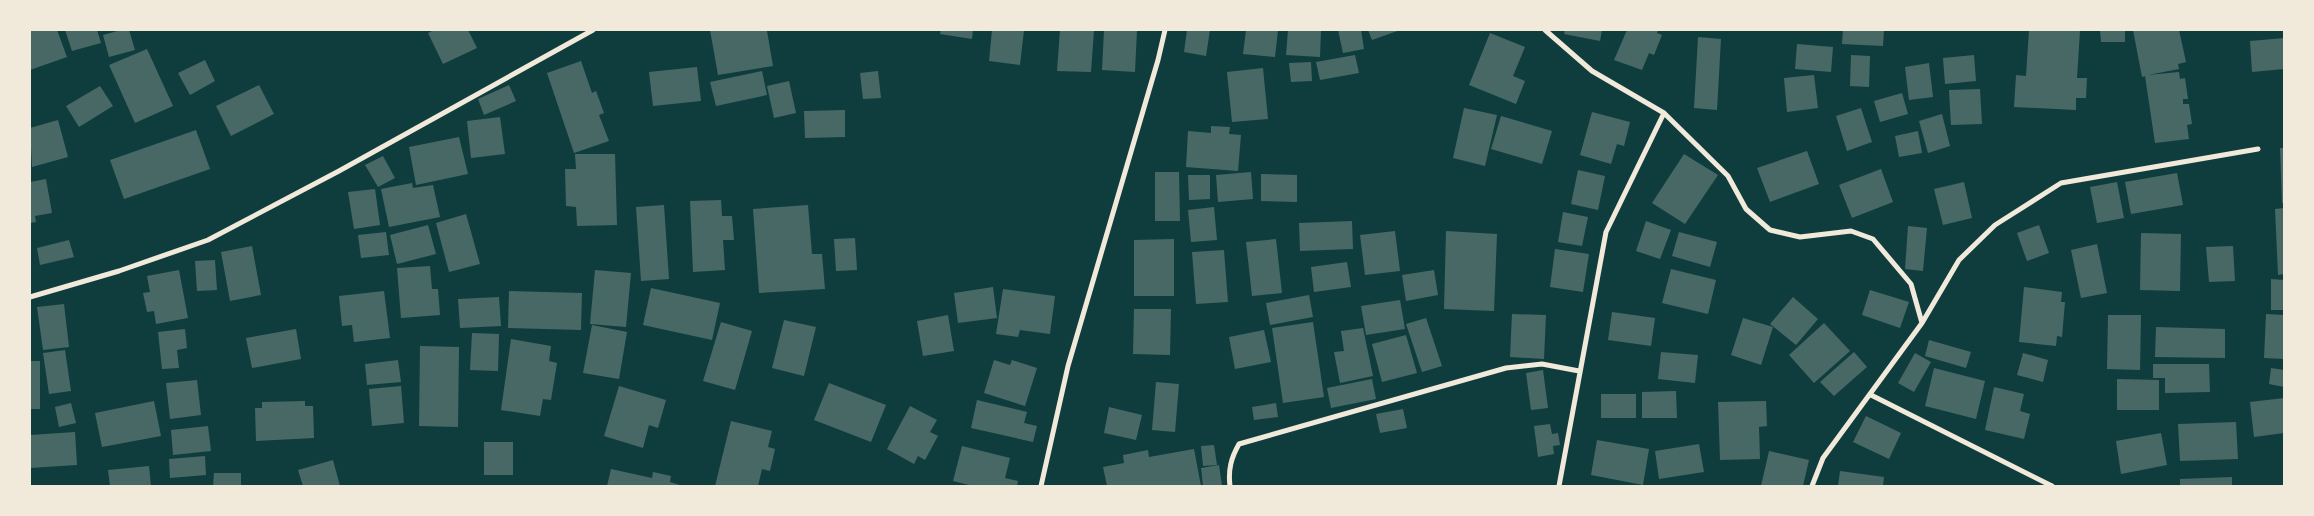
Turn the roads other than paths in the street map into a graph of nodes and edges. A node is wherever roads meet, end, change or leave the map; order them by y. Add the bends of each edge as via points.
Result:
1 (593, 30) edge
2 (1165, 30) edge
3 (1545, 30) edge
4 (1664, 113) junction
5 (2258, 149) dead end
6 (30, 297) edge
7 (1922, 322) junction
8 (1579, 371) junction
9 (1871, 395) junction
10 (1041, 486) edge
11 (1230, 486) edge
12 (1559, 486) edge
13 (1812, 486) edge
14 (2052, 486) edge

1 - 6 street via 208,240
2 - 10 street via 1068,366
3 - 4 street via 1592,71
4 - 7 street via 1728,176 1746,209 1770,230 1800,237 1851,231 1873,239 1911,284
4 - 8 street via 1606,232
5 - 7 street via 2061,183 1995,225 1959,260
7 - 9 street
8 - 11 street via 1542,364 1506,368 1239,444 1232,456 1228,475
8 - 12 street
9 - 13 street via 1824,458
9 - 14 street

